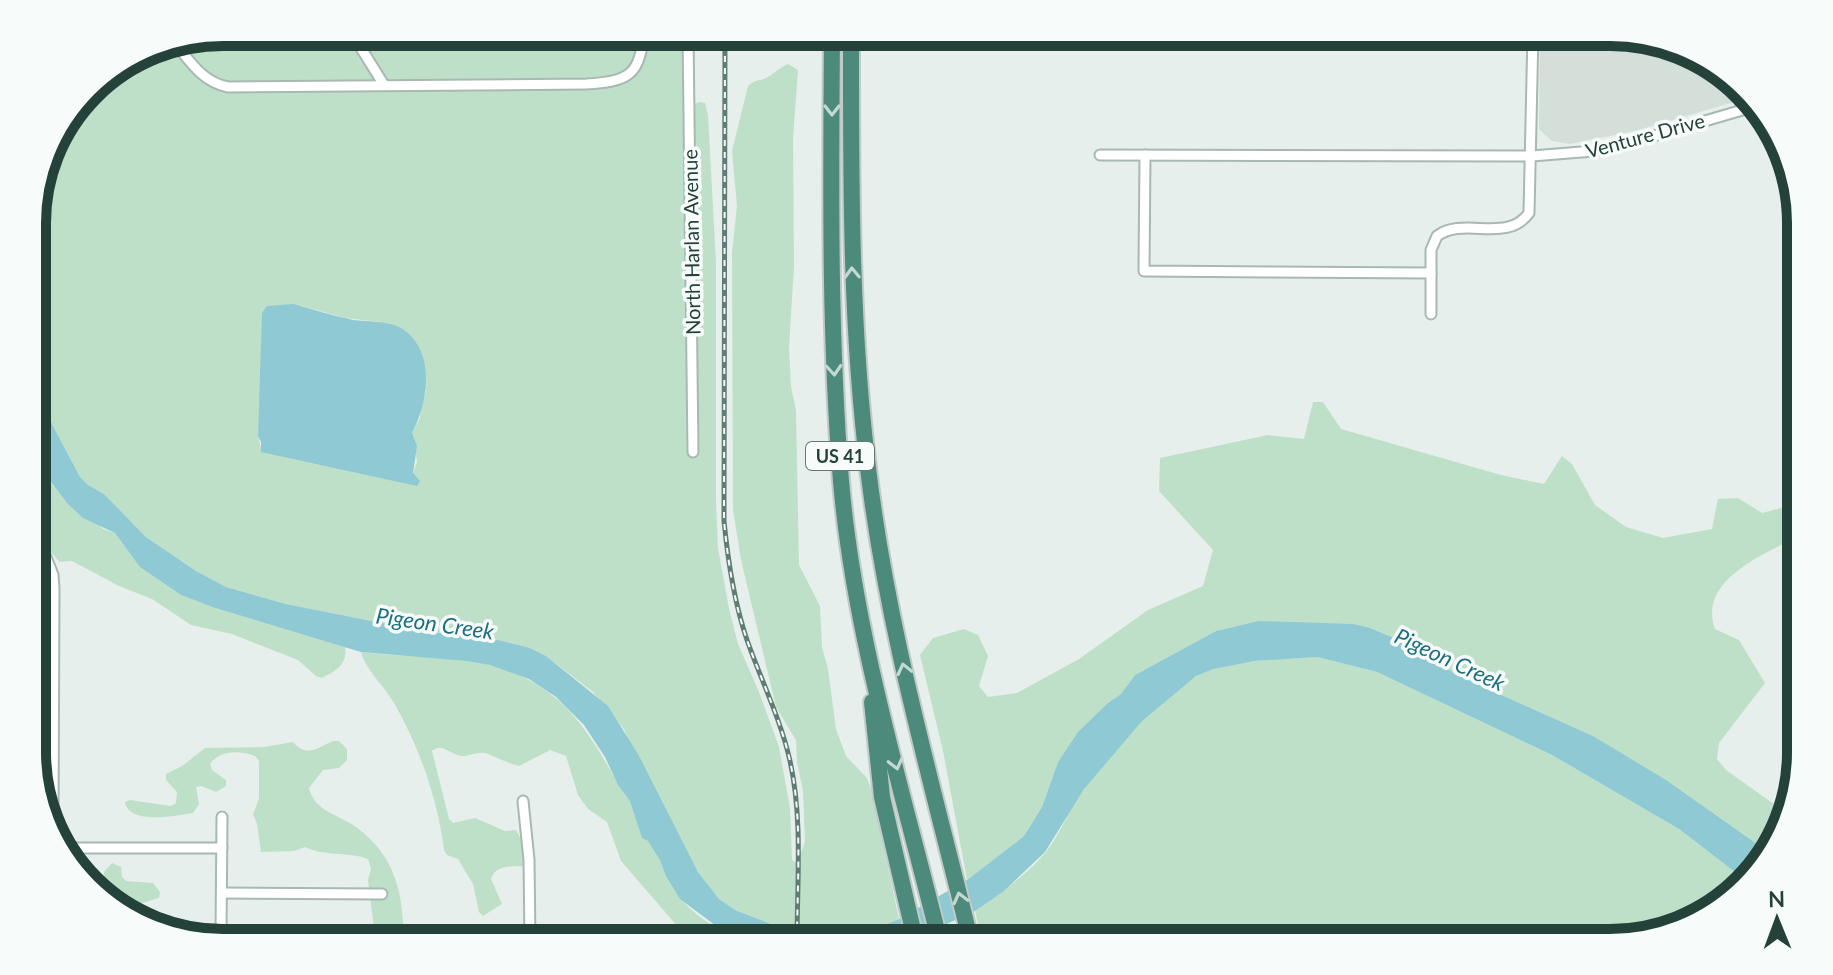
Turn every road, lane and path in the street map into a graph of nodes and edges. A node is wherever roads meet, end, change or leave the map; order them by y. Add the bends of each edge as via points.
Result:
1 (360, 46) edge
2 (643, 46) edge
3 (688, 46) edge
4 (832, 46) edge
5 (851, 46) edge
6 (1533, 46) edge
7 (182, 51) edge
8 (384, 85) junction
9 (1745, 109) edge
10 (1100, 155) dead end
11 (1145, 155) junction
12 (1532, 156) junction
13 (1431, 273) junction
14 (1431, 314) dead end
15 (693, 452) dead end
16 (46, 566) edge
17 (867, 649) junction
18 (46, 662) edge
19 (53, 662) junction
20 (52, 798) edge
21 (523, 801) dead end
22 (222, 817) dead end
23 (74, 848) edge
24 (222, 848) junction
25 (222, 893) junction
26 (382, 894) dead end
27 (221, 929) edge
28 (530, 929) edge
29 (913, 929) edge
30 (937, 929) edge
31 (968, 929) edge

1 - 8 street
2 - 8 street via 628,77 613,83
3 - 15 street, North Harlan Avenue
4 -> 17 highway, US 41 via 833,355 841,481
31 -> 5 highway, US 41 via 894,623 868,471 852,265
6 - 12 street
7 - 8 street via 204,77 228,87
9 - 12 street, Venture Drive via 1606,150
10 - 11 street, Venture Drive
11 - 12 street, Venture Drive
11 - 13 street via 1144,271
12 - 13 street via 1527,216 1507,228 1444,231 1432,246
13 - 14 street
16 - 19 street via 52,575
17 - 29 highway via 882,797
17 -> 30 highway, US 41
18 - 19 street
19 - 20 street
21 - 28 street
22 - 24 street
23 - 24 street
24 - 25 street
25 - 26 street
25 - 27 street

